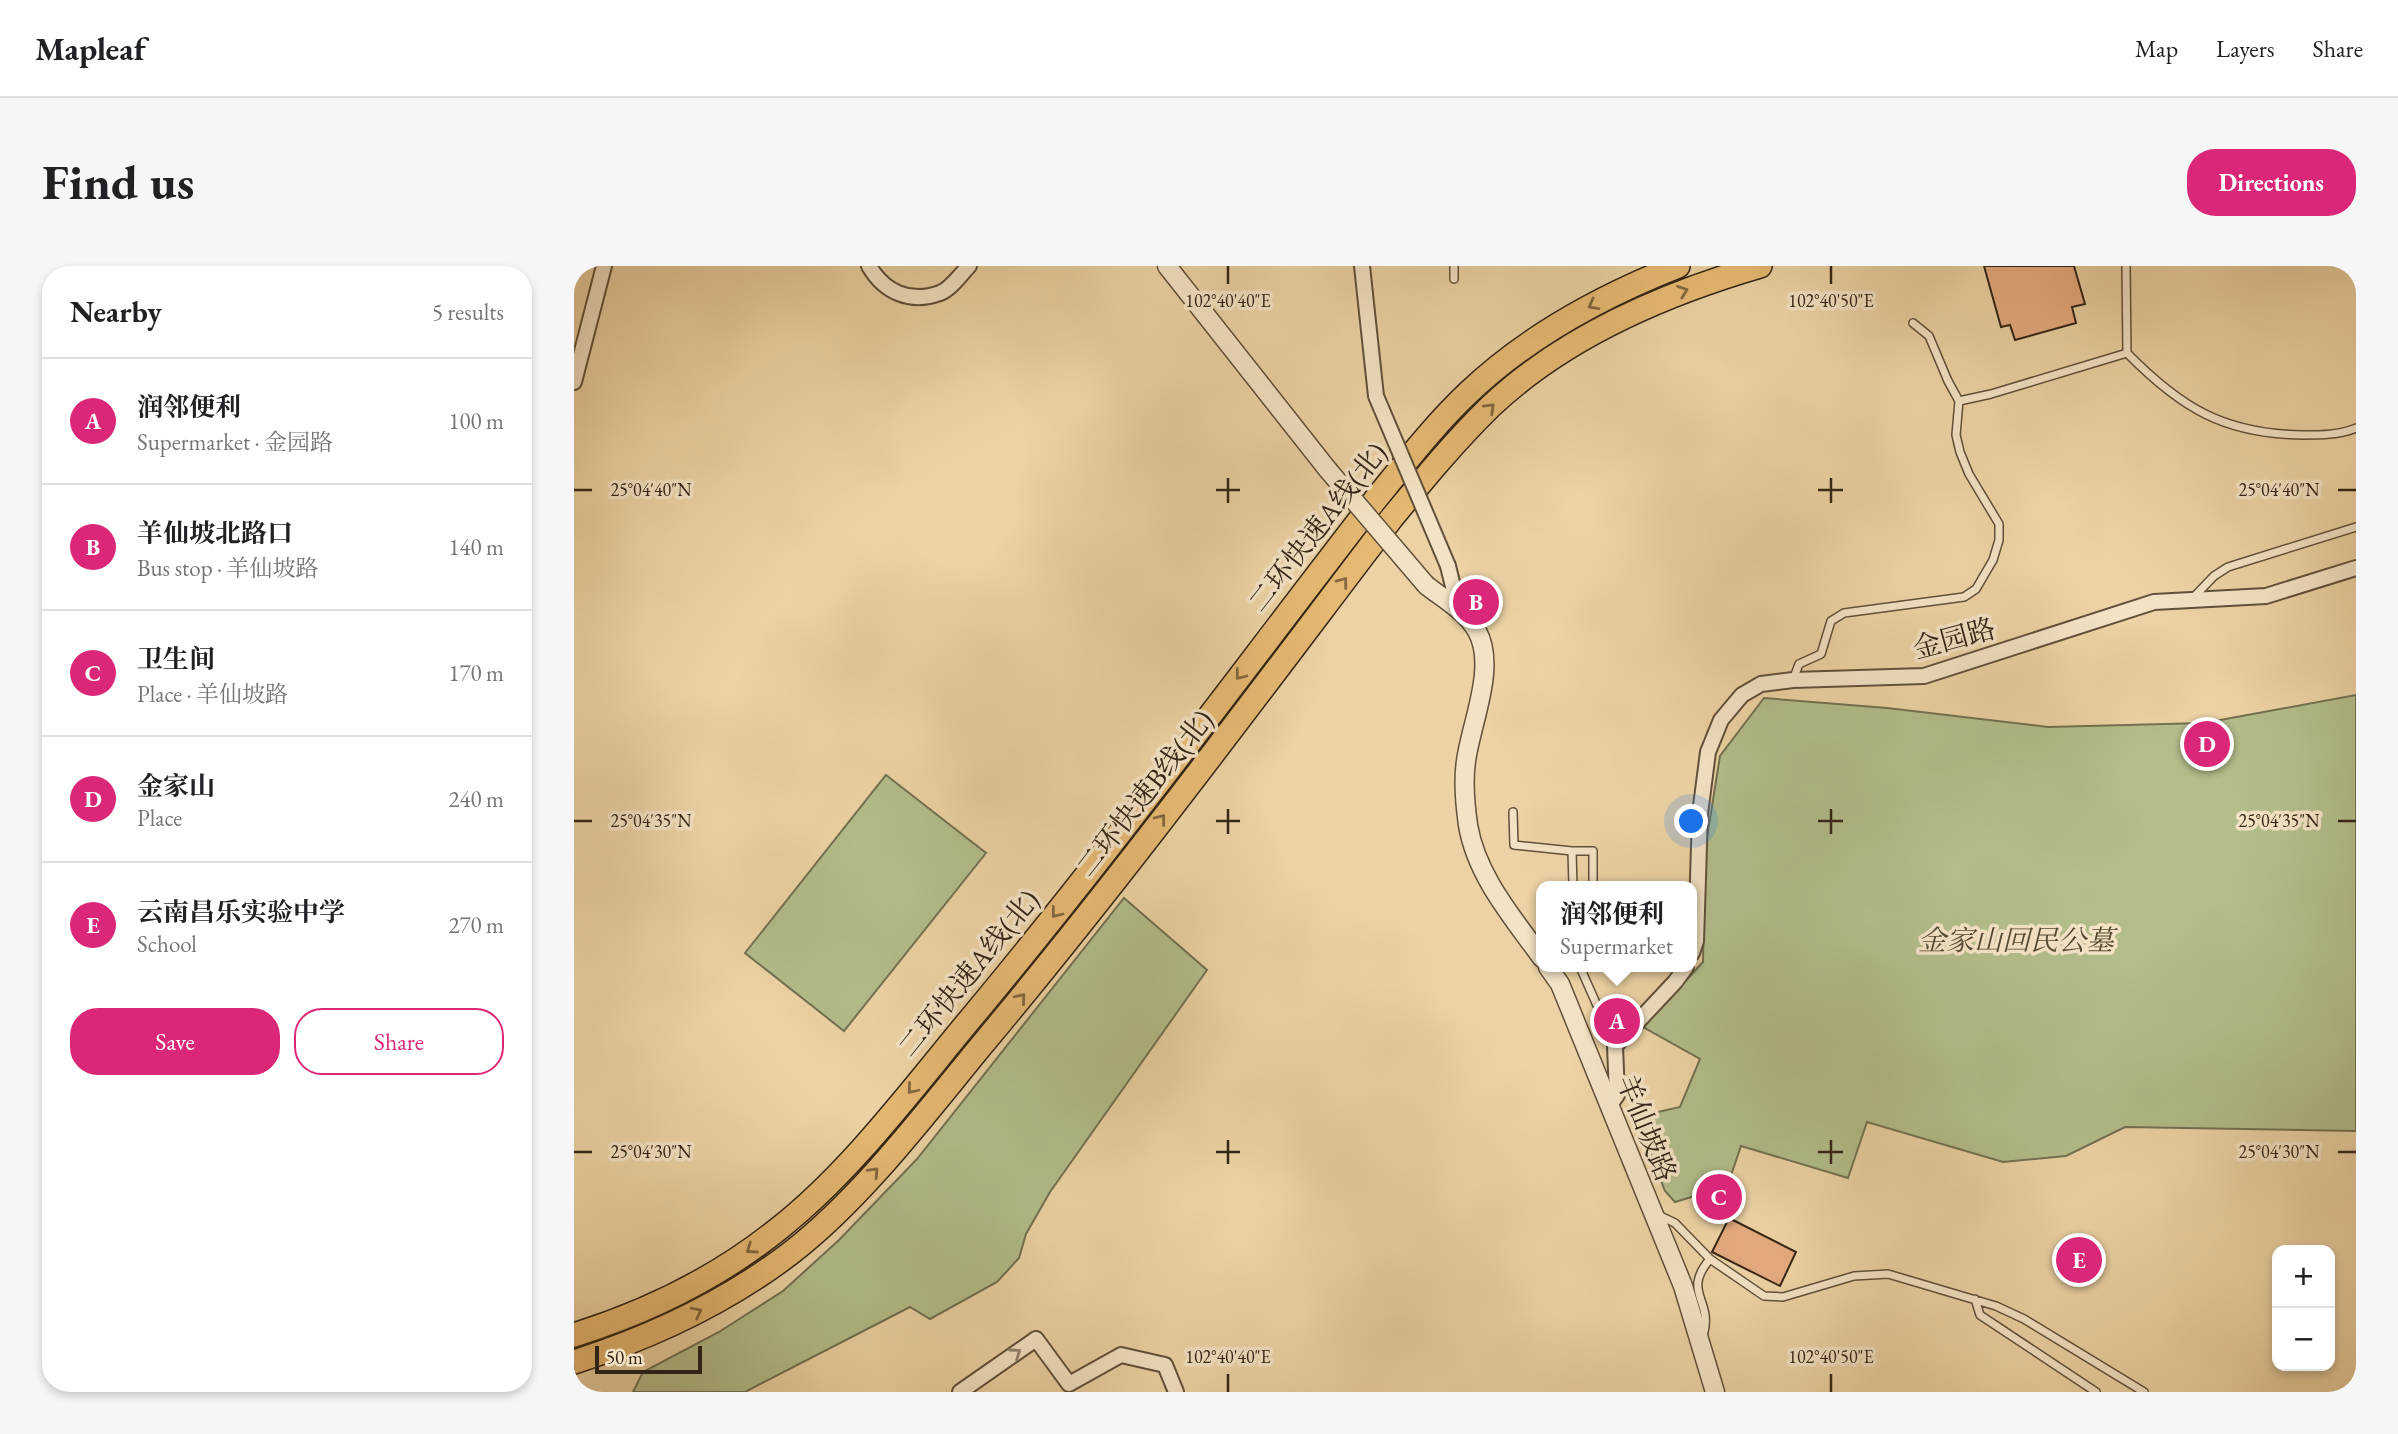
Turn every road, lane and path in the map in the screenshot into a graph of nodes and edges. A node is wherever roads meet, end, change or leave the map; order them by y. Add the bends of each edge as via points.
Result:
1 (604, 266) edge
2 (869, 266) edge
3 (969, 266) edge
4 (1167, 266) edge
5 (1362, 266) edge
6 (1454, 266) edge
7 (1678, 266) edge
8 (1760, 266) edge
9 (2126, 266) edge
10 (1454, 279) dead end
11 (1913, 324) dead end
12 (2127, 353) junction
13 (574, 382) edge
14 (1959, 401) junction
15 (2356, 428) edge
16 (2356, 527) edge
17 (2356, 568) edge
18 (2191, 600) junction
19 (1459, 611) junction
20 (1793, 680) junction
21 (1513, 812) dead end
22 (1572, 850) junction
23 (1573, 881) edge
24 (1593, 881) edge
25 (1697, 909) edge
26 (1536, 949) edge
27 (1552, 972) edge
28 (1582, 972) edge
29 (1682, 972) edge
30 (1615, 1046) junction
31 (1610, 1105) junction
32 (1654, 1214) junction
33 (1710, 1259) junction
34 (1975, 1299) junction
35 (574, 1335) edge
36 (1698, 1335) junction
37 (574, 1363) edge
38 (960, 1392) edge
39 (1176, 1392) edge
40 (1715, 1392) edge
41 (2096, 1392) edge
42 (2144, 1392) edge

1 - 13 street
2 - 3 street via 877,280 898,295 919,297 942,292
4 - 19 street, bridge via 1328,470 1426,585
5 - 19 street, bridge via 1376,396 1448,566
6 - 10 lane
7 -> 35 highway, 二环快速A线(北) via 1605,299 1519,351 1470,391 1428,435 1031,946 879,1128 804,1207 760,1244 690,1287
37 -> 8 highway, 二环快速B线(北) via 702,1310 765,1272 822,1226 899,1145 1052,962 1391,519 1444,454 1493,405 1545,364 1630,314
9 - 12 lane
11 - 14 lane via 1930,336
12 - 14 lane
12 - 15 lane via 2153,380 2223,423 2292,435 2328,435
14 - 20 lane via 1956,435 1960,452 1999,524 1993,560 1976,589 1964,597 1844,613 1831,621 1821,654 1799,664
16 - 18 lane via 2228,567
17 - 18 street, 金园路 via 2266,596
18 - 20 street, 金园路 via 2154,602 1924,676
19 - 26 street via 1476,629 1483,648 1484,673 1465,762 1468,827 1481,868
20 - 25 street, 金园路 via 1761,684 1742,695 1721,720 1708,752 1700,814
21 - 22 lane via 1514,845
22 - 23 lane
22 - 24 lane via 1593,850
27 - 31 street, 羊仙坡路
28 - 30 lane
29 - 30 street
30 - 31 street via 1617,1095
31 - 32 street, 羊仙坡路
32 - 33 lane via 1675,1223
32 - 36 street, 羊仙坡路
33 - 34 lane via 1764,1296 1783,1297 1854,1276 1888,1274
33 - 36 lane via 1697,1284 1707,1321
34 - 41 lane via 1980,1315
34 - 42 lane via 2024,1319
36 - 40 street, 羊仙坡路
38 -> 39 street via 1036,1339 1069,1384 1121,1355 1165,1365

